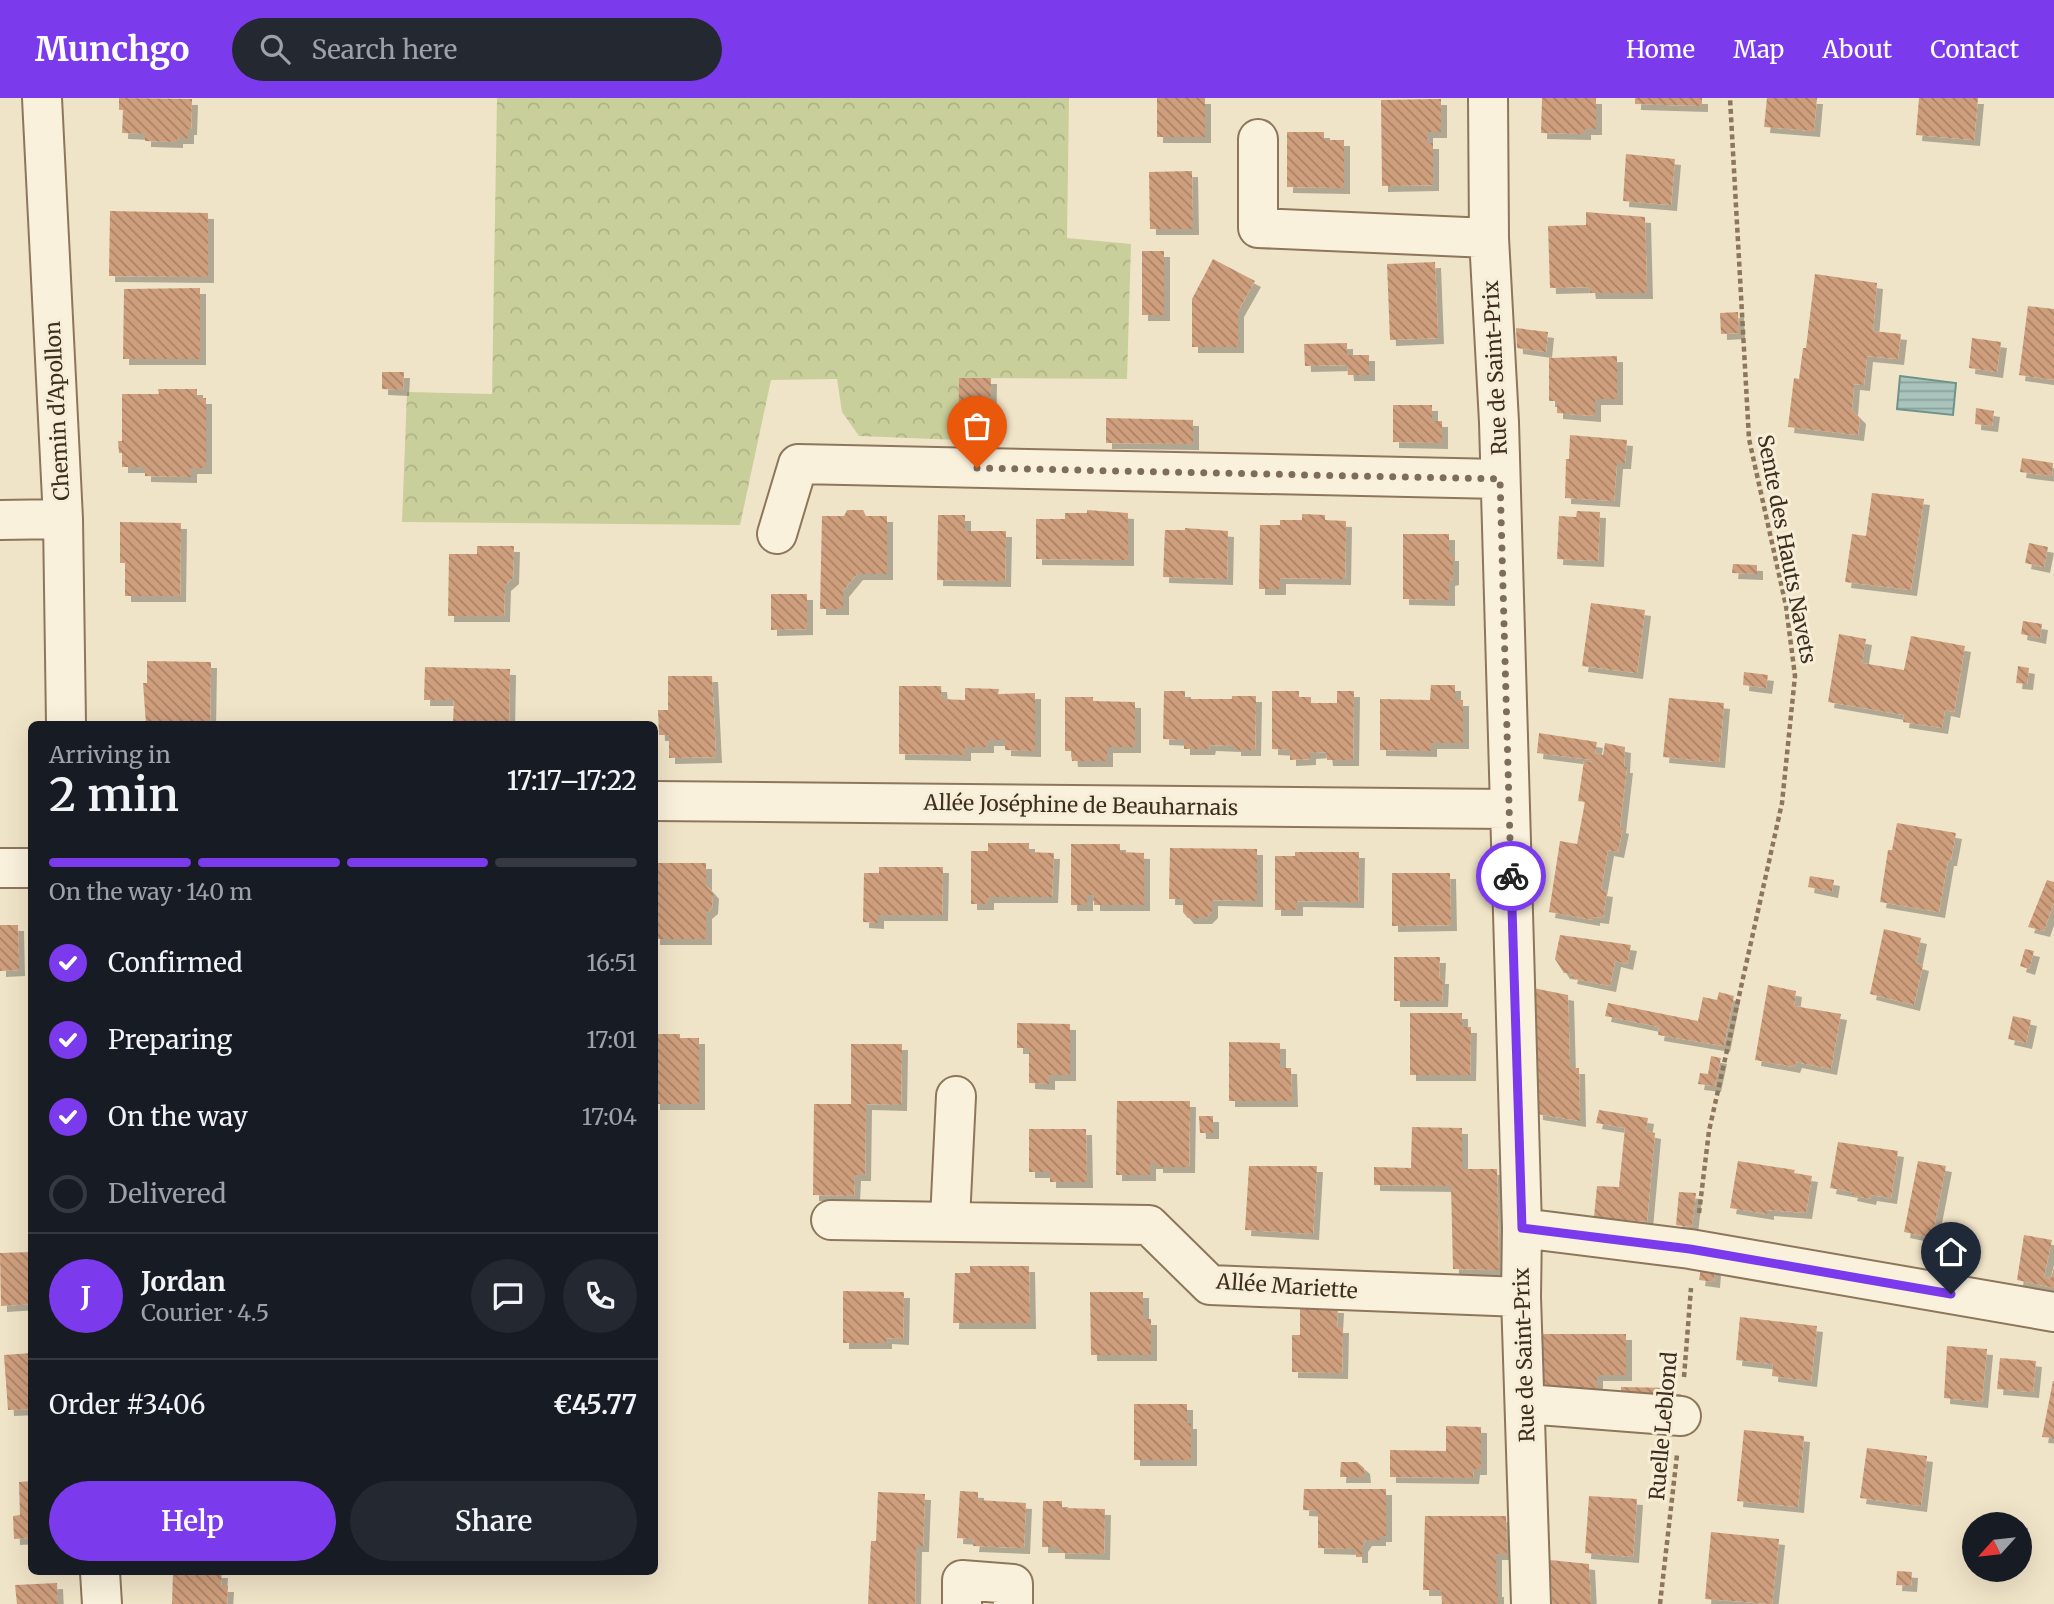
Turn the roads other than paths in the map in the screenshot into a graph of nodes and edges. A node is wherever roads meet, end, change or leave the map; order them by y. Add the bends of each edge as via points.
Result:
1 (42, 98) edge
2 (1488, 98) edge
3 (1258, 139) dead end
4 (1489, 238) junction
5 (1500, 479) junction
6 (63, 519) junction
7 (0, 520) edge
8 (777, 534) dead end
9 (66, 721) edge
10 (658, 801) edge
11 (1508, 809) junction
12 (0, 868) edge
13 (28, 868) edge
14 (956, 1096) dead end
15 (831, 1220) dead end
16 (950, 1220) junction
17 (1522, 1228) junction
18 (1521, 1297) junction
19 (2054, 1312) edge
20 (1525, 1404) junction
21 (1681, 1416) road end
22 (100, 1575) edge
23 (102, 1604) edge
24 (962, 1604) edge
25 (1013, 1604) edge
26 (1531, 1604) edge

1 - 6 street, Chemin d'Apollon
2 - 4 street, Rue de Saint-Prix
3 - 4 street via 1258,228
4 - 5 street, Rue de Saint-Prix
5 - 8 street via 798,464
5 - 11 street, Rue de Saint-Prix
6 - 7 street
6 - 9 street, Chemin d'Apollon
10 - 11 street, Allée Joséphine de Beauharnais
11 - 17 street, Rue de Saint-Prix
12 - 13 street
14 - 16 street
15 - 16 street, Allée Mariette
16 - 18 street, Allée Mariette via 1149,1225 1210,1285
17 - 18 street, Rue de Saint-Prix
17 - 19 street via 1694,1250
18 - 20 street, Rue de Saint-Prix
20 - 21 street
20 - 26 street, Rue de Saint-Prix
22 - 23 street
24 - 25 street via 961,1580 1013,1584

